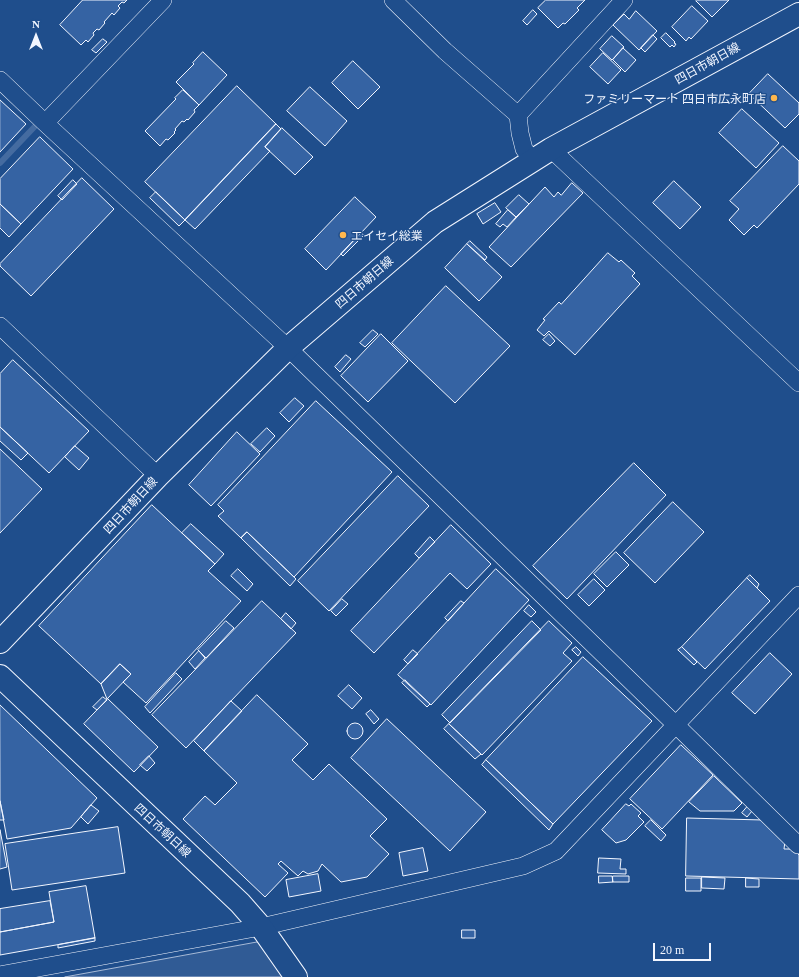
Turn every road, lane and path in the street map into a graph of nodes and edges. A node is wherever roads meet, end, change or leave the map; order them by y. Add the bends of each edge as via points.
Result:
1 (163, 0) edge
2 (393, 0) edge
3 (624, 0) edge
4 (799, 14) edge
5 (0, 80) edge
6 (518, 115) junction
7 (42, 119) junction
8 (551, 148) junction
9 (532, 160) junction
10 (0, 326) edge
11 (288, 348) junction
12 (799, 383) edge
13 (158, 476) junction
14 (799, 595) edge
15 (0, 642) edge
16 (0, 676) edge
17 (676, 725) junction
18 (798, 845) dead end
19 (266, 934) junction
20 (0, 975) edge
21 (296, 977) edge

1 - 7 street
2 - 6 street via 445,51
3 - 6 street
4 - 8 main road, 四日市朝日線
5 - 7 street
6 - 9 street via 524,149
7 - 11 street
8 - 9 main road, 四日市朝日線
8 - 12 street
9 - 11 main road, 四日市朝日線 via 435,222
10 - 13 street
11 - 13 main road, 四日市朝日線
11 - 17 street
13 - 15 main road, 四日市朝日線
14 - 17 street
16 - 19 main road, 四日市朝日線 via 240,903
17 - 18 street
17 - 19 street via 556,851 523,866
19 - 20 street
19 - 21 main road, 四日市朝日線

